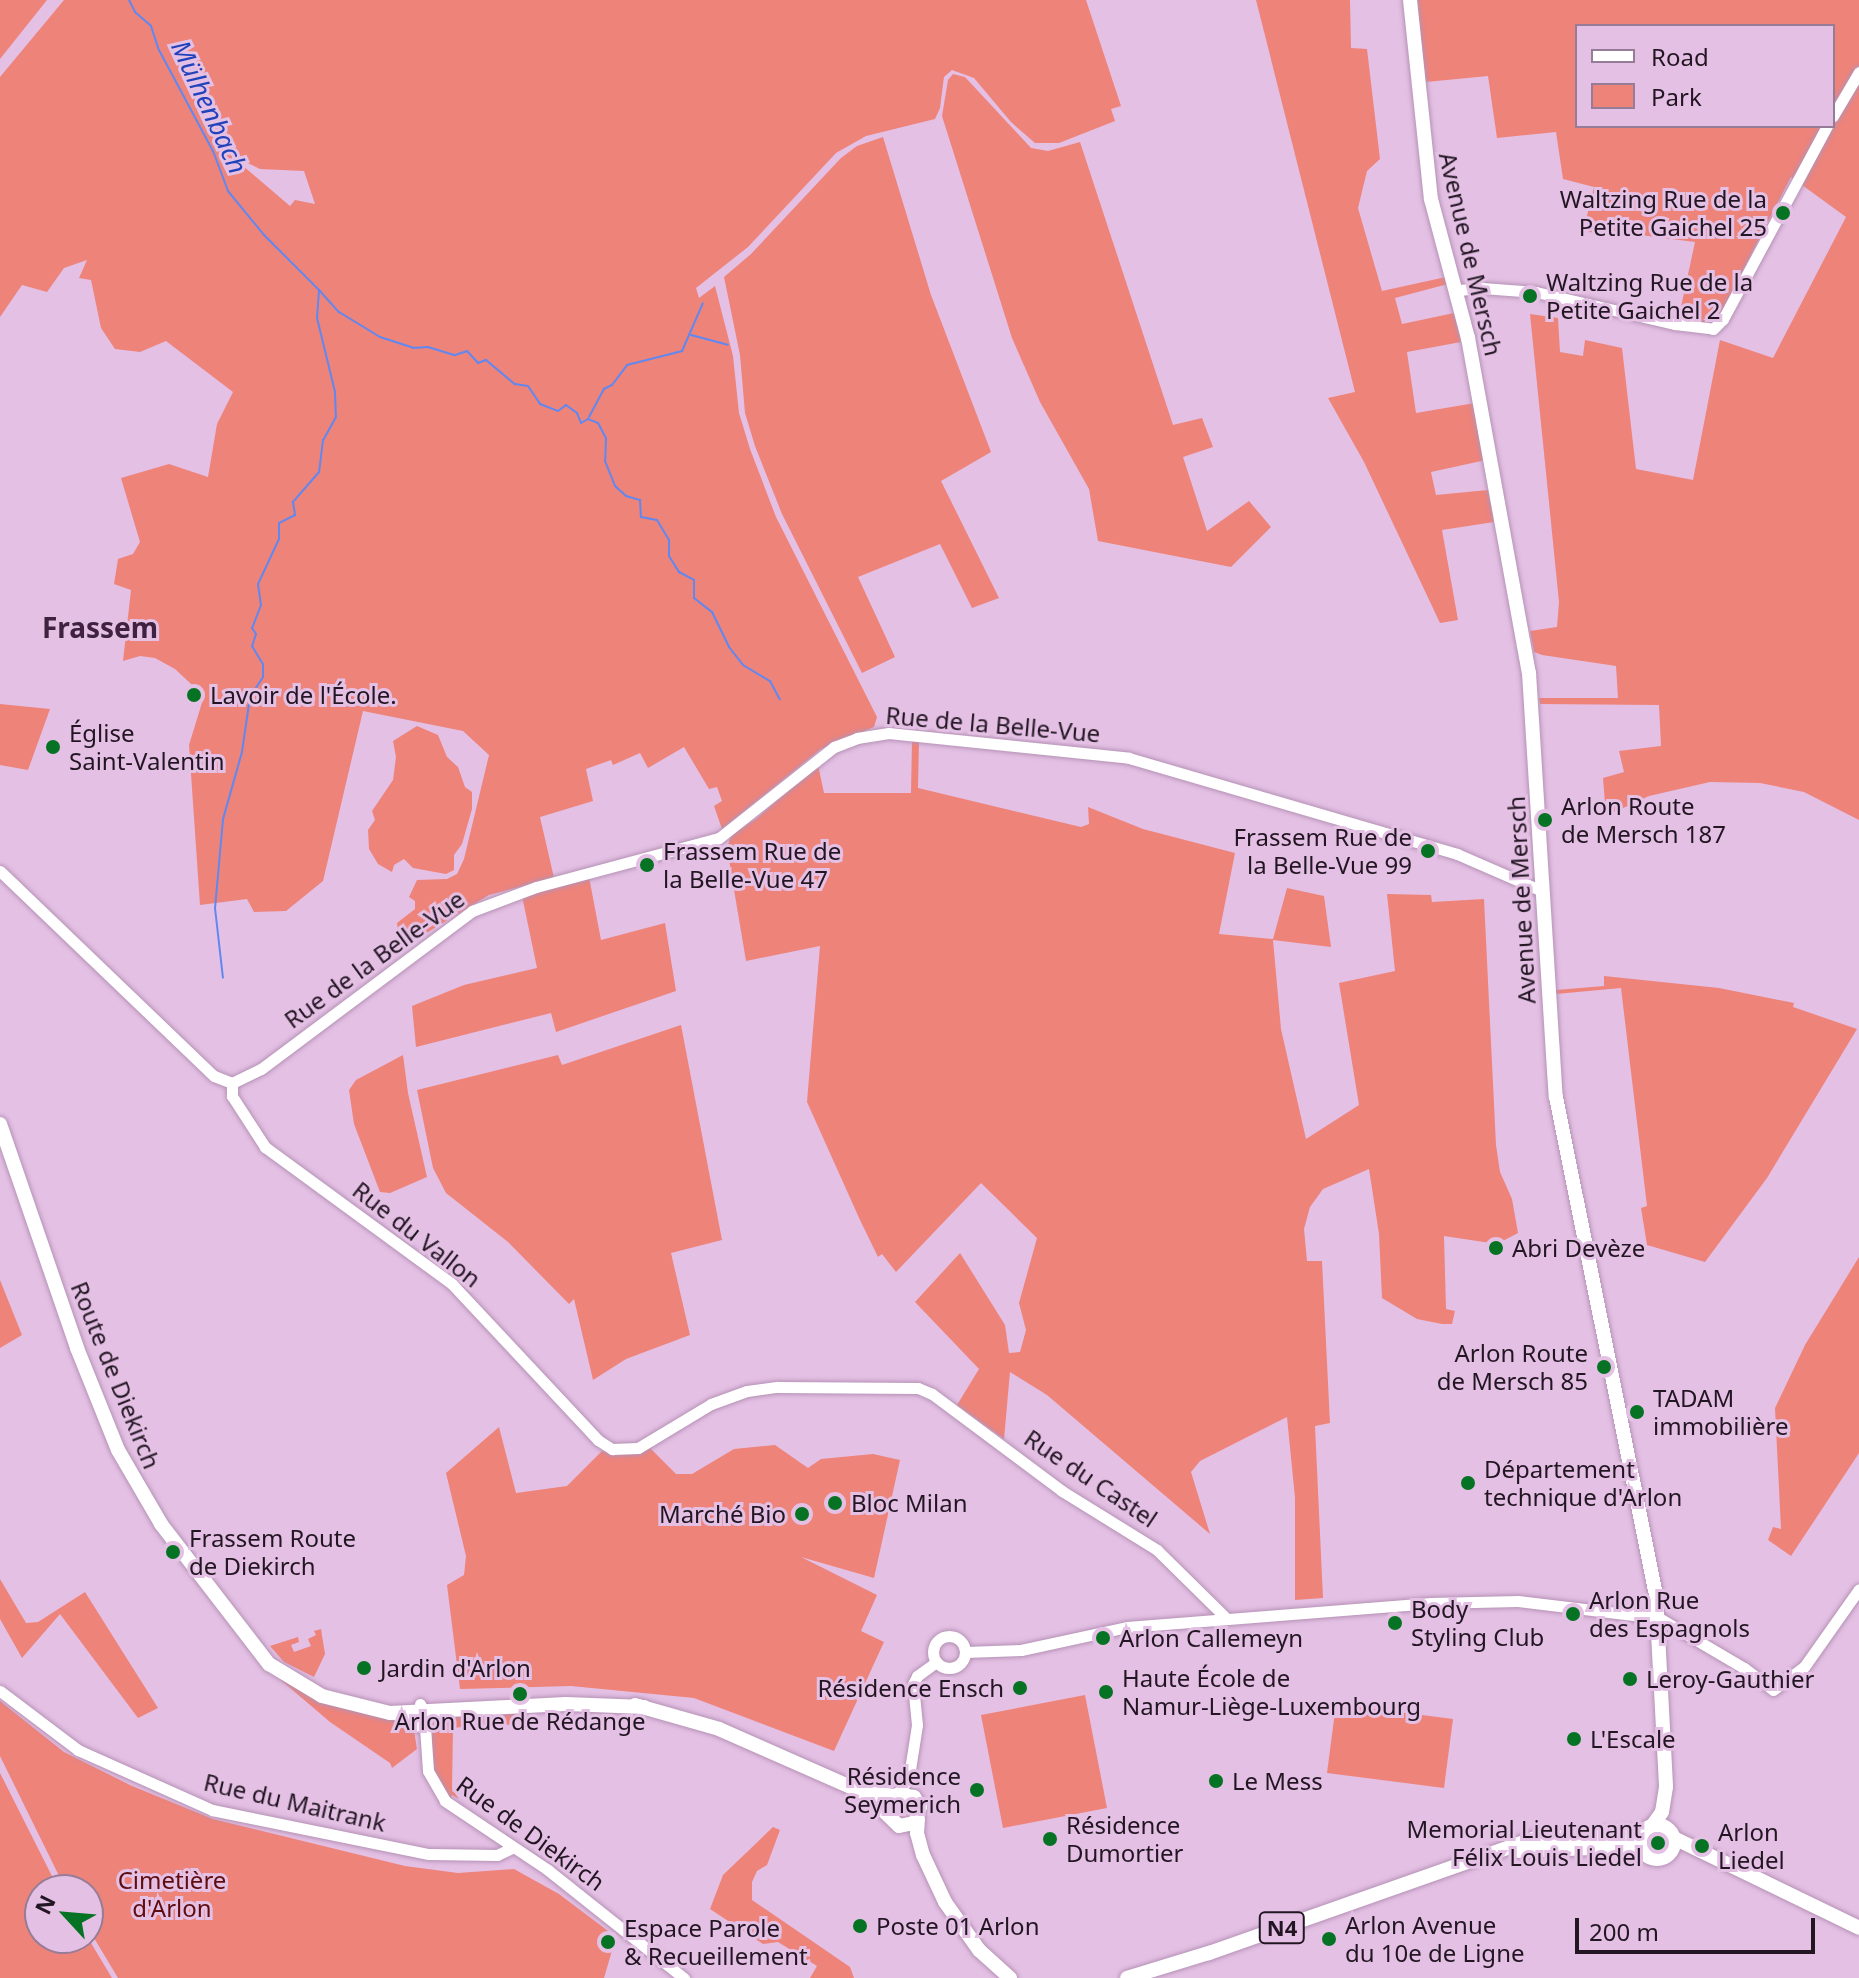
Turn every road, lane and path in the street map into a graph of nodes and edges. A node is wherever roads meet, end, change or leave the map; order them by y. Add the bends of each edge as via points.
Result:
1 (1410, 0) edge
2 (1859, 72) edge
3 (1835, 113) edge
4 (1826, 128) edge
5 (1458, 290) junction
6 (0, 871) edge
7 (1542, 891) junction
8 (232, 1083) junction
9 (0, 1124) edge
10 (918, 1388) joint
11 (1859, 1589) edge
12 (1659, 1618) junction
13 (234, 1619) junction
14 (1227, 1619) junction
15 (965, 1652) junction
16 (936, 1662) junction
17 (0, 1691) edge
18 (644, 1707) junction
19 (420, 1718) junction
20 (862, 1792) junction
21 (903, 1795) junction
22 (1665, 1799) junction
23 (887, 1813) junction
24 (918, 1819) junction
25 (899, 1826) junction
26 (1646, 1834) junction
27 (1672, 1834) junction
28 (512, 1848) junction
29 (923, 1855) junction
30 (1668, 1855) junction
31 (1761, 1882) junction
32 (1859, 1928) edge
33 (1209, 1953) junction
34 (998, 1972) edge
35 (684, 1978) edge
36 (1010, 1978) edge
37 (1127, 1978) edge
38 (1148, 1978) edge

1 - 5 main road, Avenue de Mersch via 1431,199
2 - 3 street
4 - 5 street via 1713,329 1536,292
5 - 7 main road, Avenue de Mersch via 1529,673
6 - 8 street via 214,1076
7 - 8 street, Rue de la Belle-Vue via 1411,839 1129,758 889,733 834,747 719,838 536,887 472,911 261,1069
7 - 12 main road, Avenue de Mersch via 1556,1097 1644,1520
8 - 10 street, Rue du Vallon via 232,1096 265,1147 452,1284 612,1449 638,1448 711,1404 747,1391
9 - 13 main road, Route de Diekirch via 118,1450 161,1524
10 - 14 street, Rue du Castel via 1062,1491 1157,1550
11 - 12 street via 1804,1667 1773,1690
12 - 14 street via 1518,1601
12 - 22 main road, Avenue de Mersch
13 - 19 main road via 275,1658 318,1685
13 - 19 main road via 263,1658 298,1684 351,1706
14 - 15 street via 1127,1627 1021,1650
15 - 16 street via 952,1668
15 - 16 street via 961,1640 942,1636 934,1645
16 - 21 street via 913,1684 918,1716
17 - 28 street, Rue du Maitrank via 64,1743 212,1810 429,1854 497,1855
18 - 19 main road via 566,1704
18 - 19 main road via 585,1698
18 - 20 main road via 719,1729
19 - 28 street, Rue de Diekirch via 428,1771 445,1801
20 - 21 main road
20 - 23 main road
21 - 23 main road via 889,1803
21 - 24 main road via 920,1807
22 - 26 main road, Avenue de Mersch
22 - 27 main road, Avenue de Mersch
23 - 25 main road
24 - 25 main road
24 - 29 main road
25 - 29 main road
26 - 27 main road, N4
26 - 30 main road, N4 via 1652,1858
26 - 33 main road, N4 via 1495,1853
27 - 30 main road
27 - 31 main road, N4
28 - 35 street, Rue de Diekirch via 548,1870
29 - 34 main road via 945,1902
30 - 31 main road, N4 via 1692,1856
31 - 32 main road, N4
33 - 37 main road, N4
33 - 38 main road, N4
34 - 36 main road

